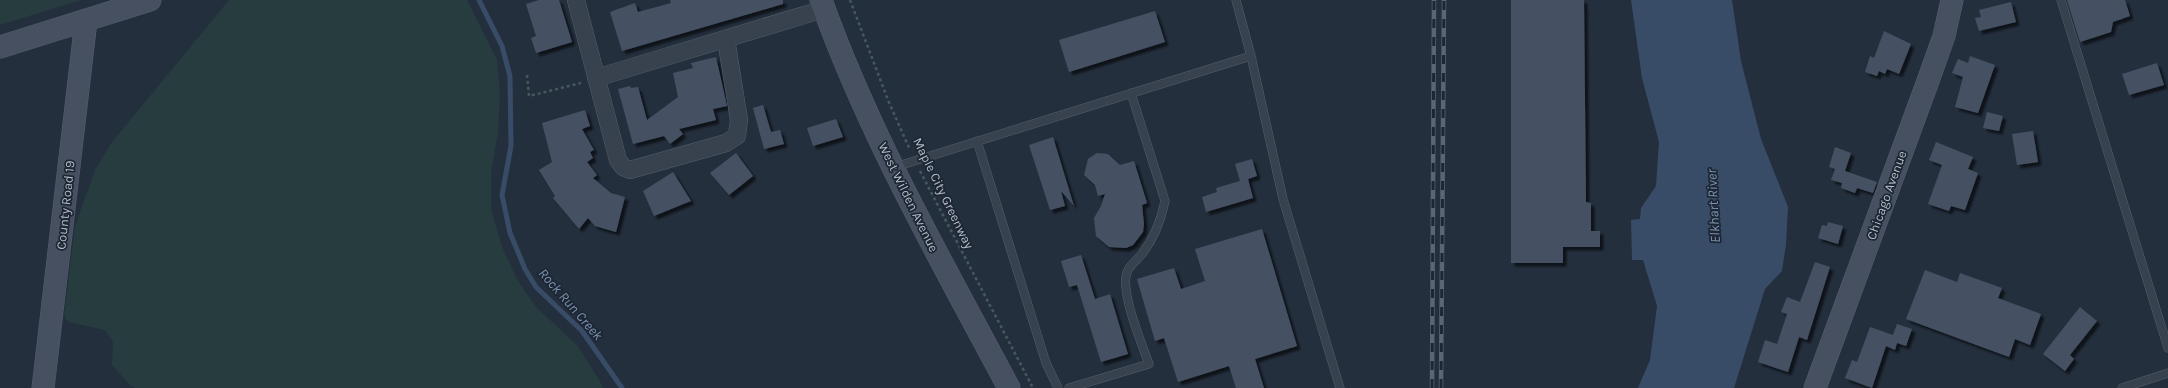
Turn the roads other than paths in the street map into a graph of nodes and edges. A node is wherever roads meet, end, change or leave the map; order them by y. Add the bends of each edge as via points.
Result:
1 (150, 0) edge
2 (576, 0) edge
3 (1236, 0) edge
4 (1952, 0) edge
5 (2061, 0) edge
6 (822, 4) edge
7 (86, 21) junction
8 (726, 39) junction
9 (0, 47) edge
10 (1251, 56) junction
11 (596, 78) junction
12 (1131, 93) junction
13 (978, 141) junction
14 (894, 168) junction
15 (2168, 348) edge
16 (2168, 373) edge
17 (43, 388) edge
18 (1009, 388) edge
19 (1058, 388) edge
20 (1069, 388) edge
21 (1340, 388) edge
22 (1815, 388) edge
23 (2122, 388) edge

1 - 7 street
2 - 11 street
3 - 10 lane
4 - 22 street, Chicago Avenue via 1944,36
5 - 15 lane
6 - 8 street
6 - 14 street, West Wilden Avenue
7 - 9 street
7 - 17 street, County Road 19
8 - 11 street
8 - 11 street via 739,120 737,136 726,143 638,169 630,170 623,167 616,156
10 - 12 lane
10 - 21 lane via 1282,199
12 - 13 lane
12 - 20 lane via 1165,201 1162,219 1153,238 1128,270 1125,284 1149,364
13 - 14 lane
13 - 19 lane via 1046,363
14 - 18 street, West Wilden Avenue
16 - 23 lane

